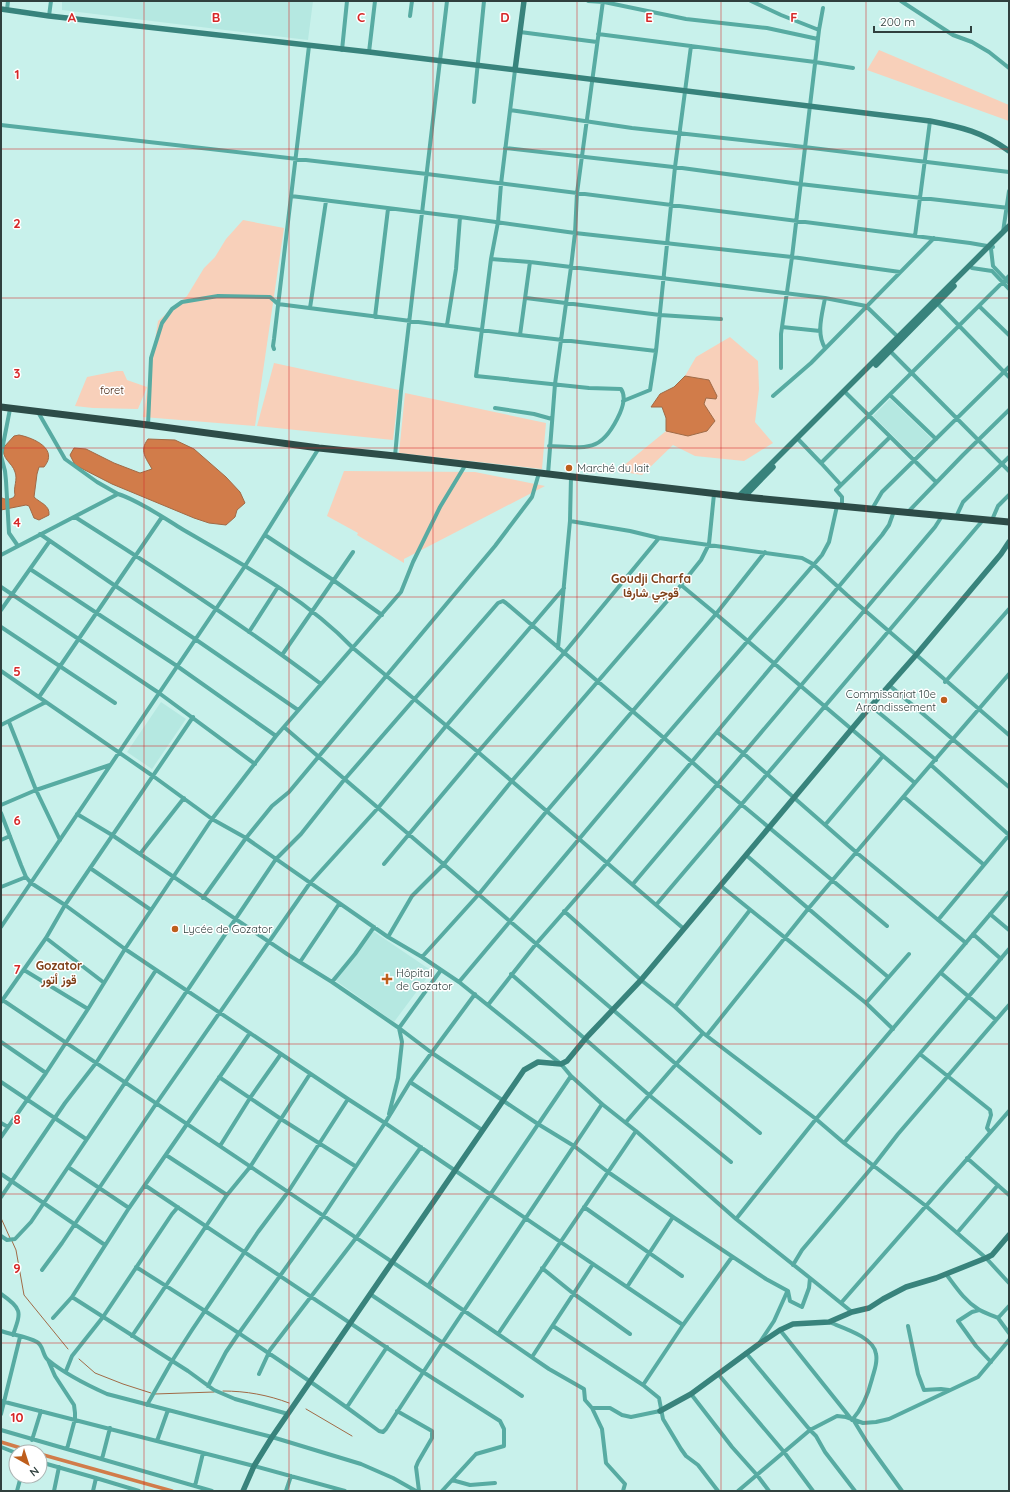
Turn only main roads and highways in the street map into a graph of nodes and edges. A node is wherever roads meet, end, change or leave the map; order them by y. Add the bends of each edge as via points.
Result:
1 (1, 407) edge
2 (1009, 522) edge

1 - 2 highway via 319,448 714,494

